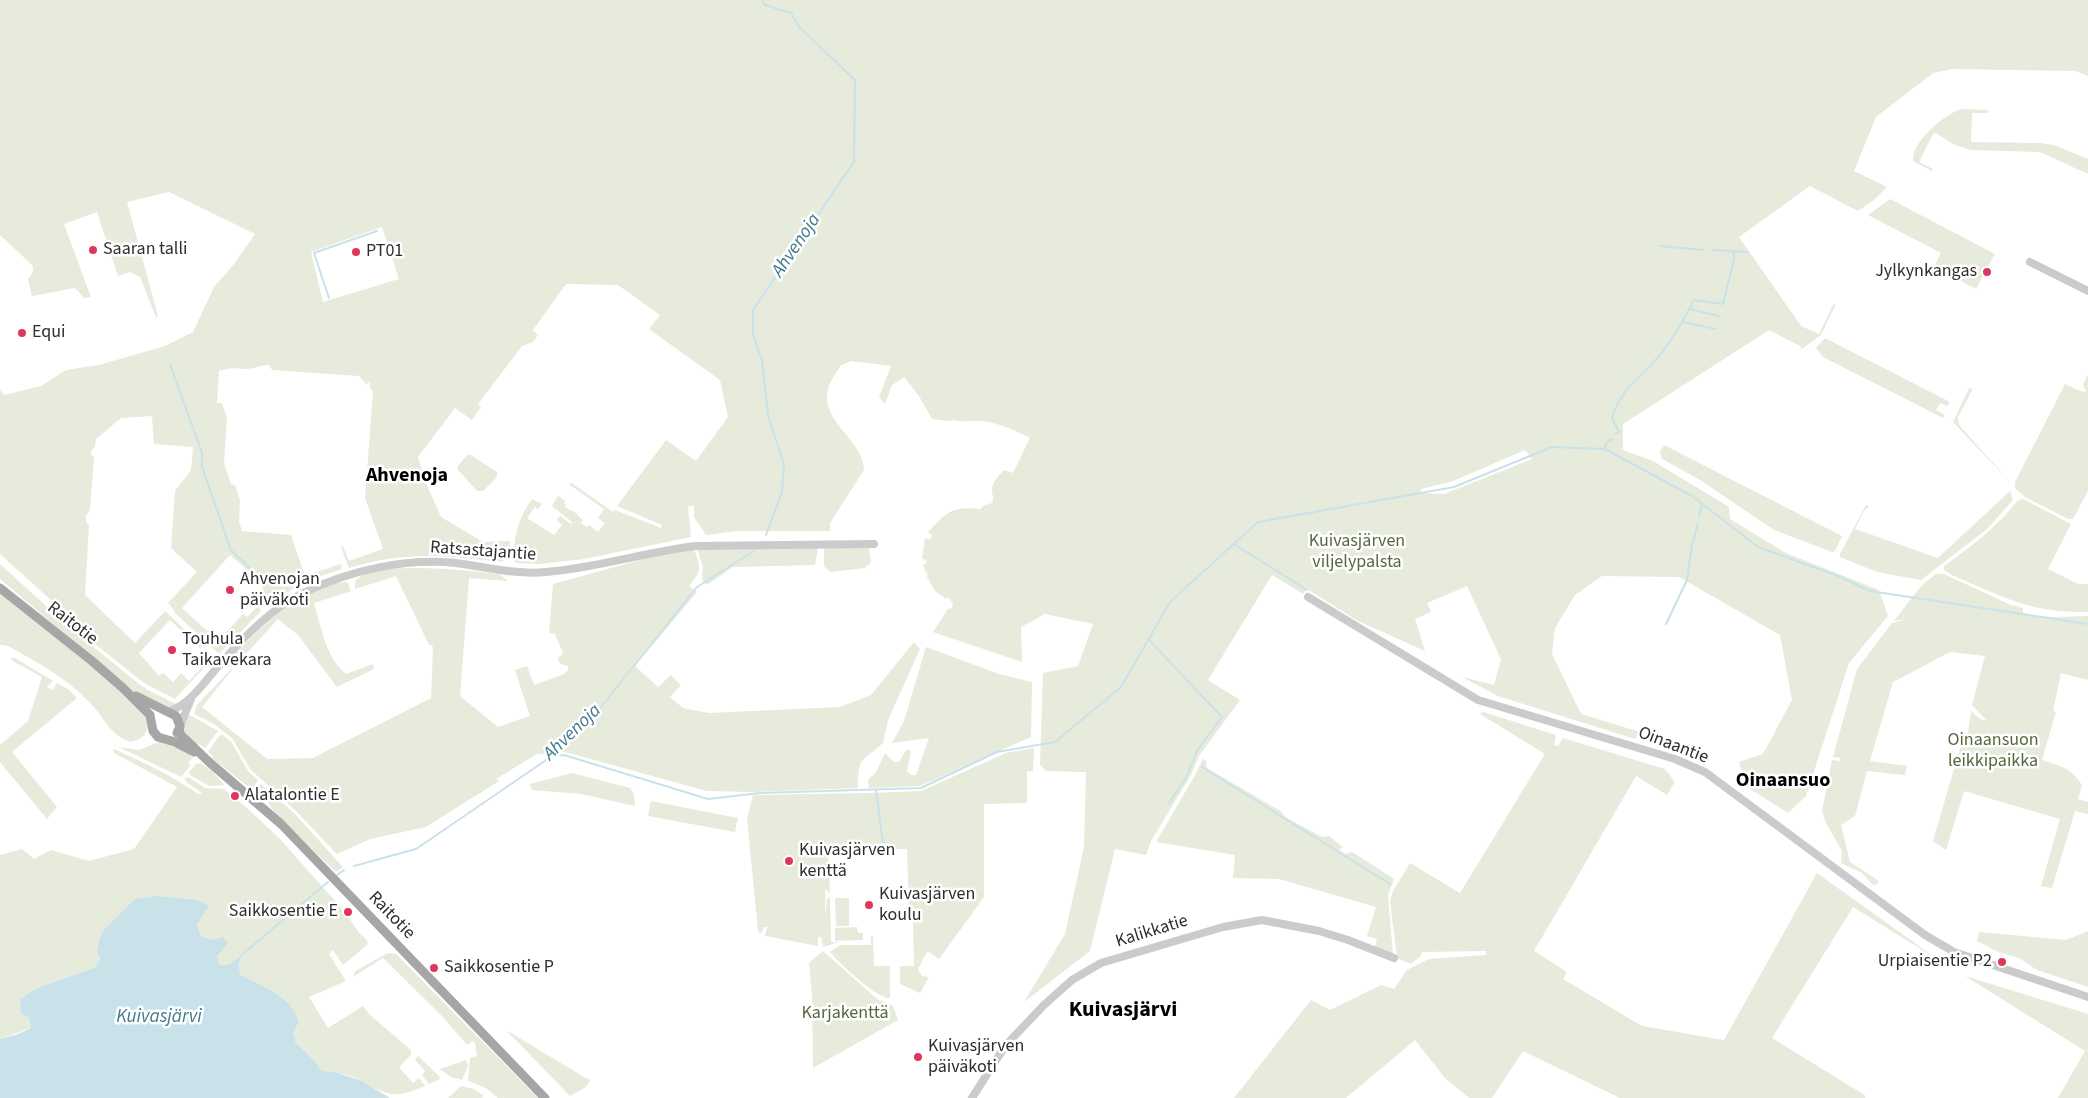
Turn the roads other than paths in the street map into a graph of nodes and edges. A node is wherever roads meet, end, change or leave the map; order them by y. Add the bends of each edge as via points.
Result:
1 (2030, 262) dead end
2 (2088, 292) edge
3 (874, 544) dead end
4 (0, 588) edge
5 (1308, 597) dead end
6 (123, 688) junction
7 (193, 695) junction
8 (168, 711) junction
9 (152, 724) junction
10 (179, 727) junction
11 (165, 739) junction
12 (209, 762) junction
13 (1394, 958) dead end
14 (2088, 997) edge
15 (545, 1098) edge
16 (972, 1098) edge

1 - 2 street
3 - 7 street, Ratsastajantie via 696,546 546,572 511,572 454,563 390,565 349,575 293,598 268,616
4 - 6 main road, Raitotie
5 - 14 street, Oinaantie via 1478,700 1697,768 1925,935 1954,952
6 - 8 main road, Raitotie
6 - 9 main road, Raitotie via 150,715
7 - 8 street, Ratsastajantie
7 - 10 street, Ratsastajantie
8 - 9 main road via 156,714
8 - 10 main road via 176,716
9 - 11 main road via 155,734
10 - 11 main road via 172,737
10 - 12 main road, Raitotie via 185,739
11 - 12 main road, Raitotie
12 - 15 main road, Raitotie via 281,824
13 - 16 street, Kalikkatie via 1318,931 1262,920 1223,927 1101,963 1072,980 1004,1046

